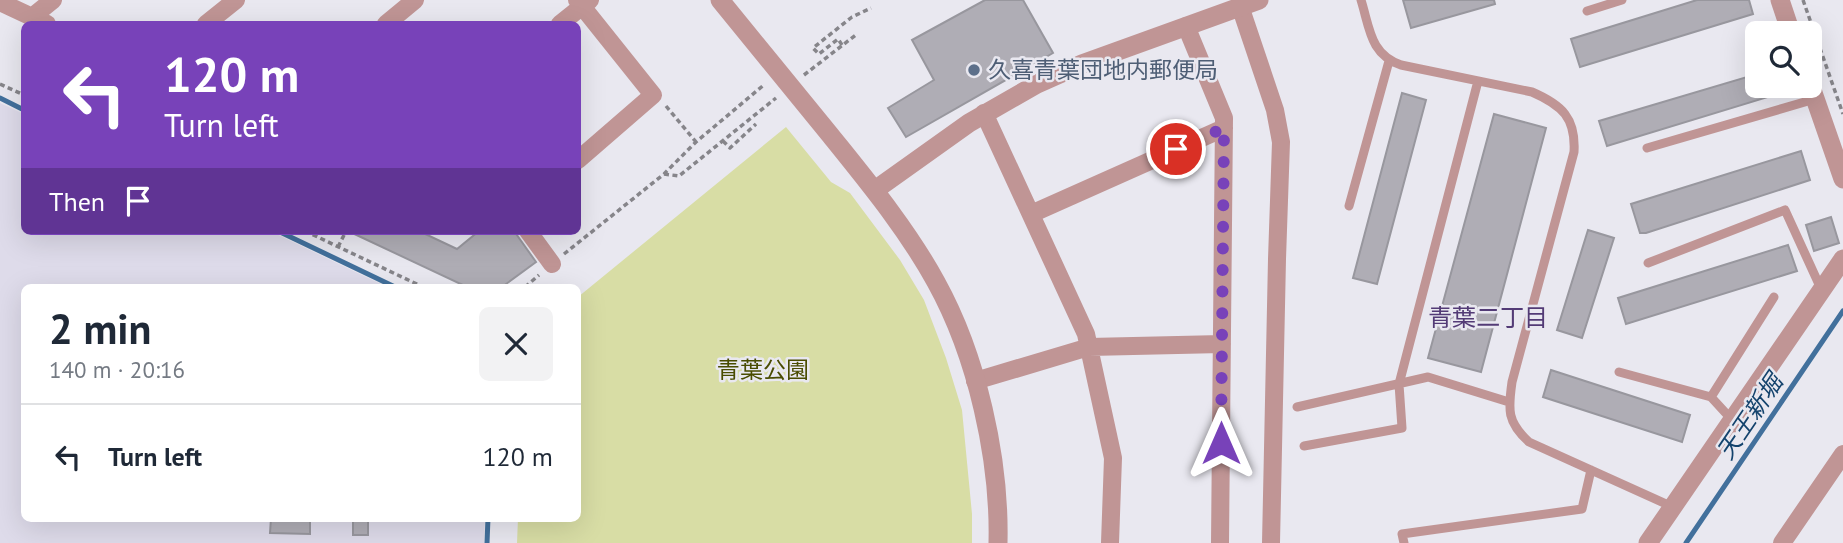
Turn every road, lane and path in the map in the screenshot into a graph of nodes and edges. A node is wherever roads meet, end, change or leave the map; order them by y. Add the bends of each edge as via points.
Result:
1 (53, 0) edge
2 (236, 0) edge
3 (415, 0) edge
4 (720, 0) edge
5 (1361, 0) edge
6 (1622, 0) edge
7 (1780, 0) edge
8 (1803, 0) edge
9 (0, 2) edge
10 (583, 2) edge
11 (1246, 2) edge
12 (871, 8) dead end
13 (1587, 11) dead end
14 (39, 21) edge
15 (210, 21) edge
16 (390, 21) edge
17 (564, 21) edge
18 (1787, 21) edge
19 (1186, 26) junction
20 (857, 34) dead end
21 (1389, 61) junction
22 (1478, 81) junction
23 (0, 84) edge
24 (765, 84) dead end
25 (21, 94) edge
26 (653, 95) junction
27 (1792, 98) edge
28 (1814, 98) edge
29 (984, 113) junction
30 (1843, 114) edge
31 (747, 122) dead end
32 (756, 124) dead end
33 (1224, 128) junction
34 (723, 141) junction
35 (696, 142) junction
36 (1647, 148) dead end
37 (581, 157) edge
38 (664, 174) junction
39 (1843, 179) edge
40 (874, 190) junction
41 (1349, 206) dead end
42 (1031, 214) junction
43 (313, 235) edge
44 (344, 235) edge
45 (531, 235) edge
46 (338, 247) junction
47 (1843, 259) edge
48 (1648, 263) dead end
49 (552, 264) junction
50 (417, 284) edge
51 (529, 284) edge
52 (1822, 292) junction
53 (1774, 297) dead end
54 (1222, 344) junction
55 (1089, 347) junction
56 (1619, 372) dead end
57 (975, 381) junction
58 (1399, 384) junction
59 (1711, 397) junction
60 (1509, 402) junction
61 (1297, 407) dead end
62 (1733, 421) junction
63 (1304, 446) dead end
64 (1843, 454) edge
65 (1591, 470) junction
66 (1673, 507) junction
67 (998, 543) edge
68 (1110, 543) edge
69 (1220, 543) edge
70 (1272, 543) edge
71 (1404, 543) edge
72 (1648, 543) edge
73 (1782, 543) edge

1 - 14 street
2 - 15 street
3 - 16 street
4 - 40 street
5 - 21 lane via 1374,43
6 - 13 lane
7 - 18 street
8 - 30 path
9 - 14 street
10 - 17 street
10 - 26 street
11 - 19 street
11 - 70 street via 1281,142
12 - 20 path via 813,48 819,54 838,39 842,44
19 - 29 street via 1037,83
19 - 33 street
21 - 22 lane
21 - 41 lane
22 - 58 lane
22 - 60 lane via 1549,99 1564,111 1575,138
23 - 25 path
24 - 35 path
26 - 35 path
26 - 37 street
27 - 36 lane
28 - 39 street
29 - 40 street
29 - 42 street
31 - 34 path
32 - 34 path via 730,148
33 - 42 street
33 - 54 street
34 - 38 path via 679,176
35 - 38 path
38 - 49 path
40 - 57 street via 937,283 956,322
42 - 55 street
43 - 46 path
44 - 46 path
45 - 49 street
46 - 50 path
47 - 52 street
48 - 52 lane via 1786,210
49 - 51 path
52 - 62 street
53 - 59 lane
54 - 55 street
54 - 69 street
55 - 57 street
55 - 68 street via 1113,458
56 - 59 lane
57 - 67 street via 993,472
58 - 60 lane via 1428,377
58 - 61 lane
58 - 63 lane via 1402,428
59 - 62 lane
60 - 65 lane via 1510,419 1529,442
62 - 66 street
64 - 73 street
65 - 66 lane
65 - 71 lane via 1582,509 1402,534
66 - 72 street

